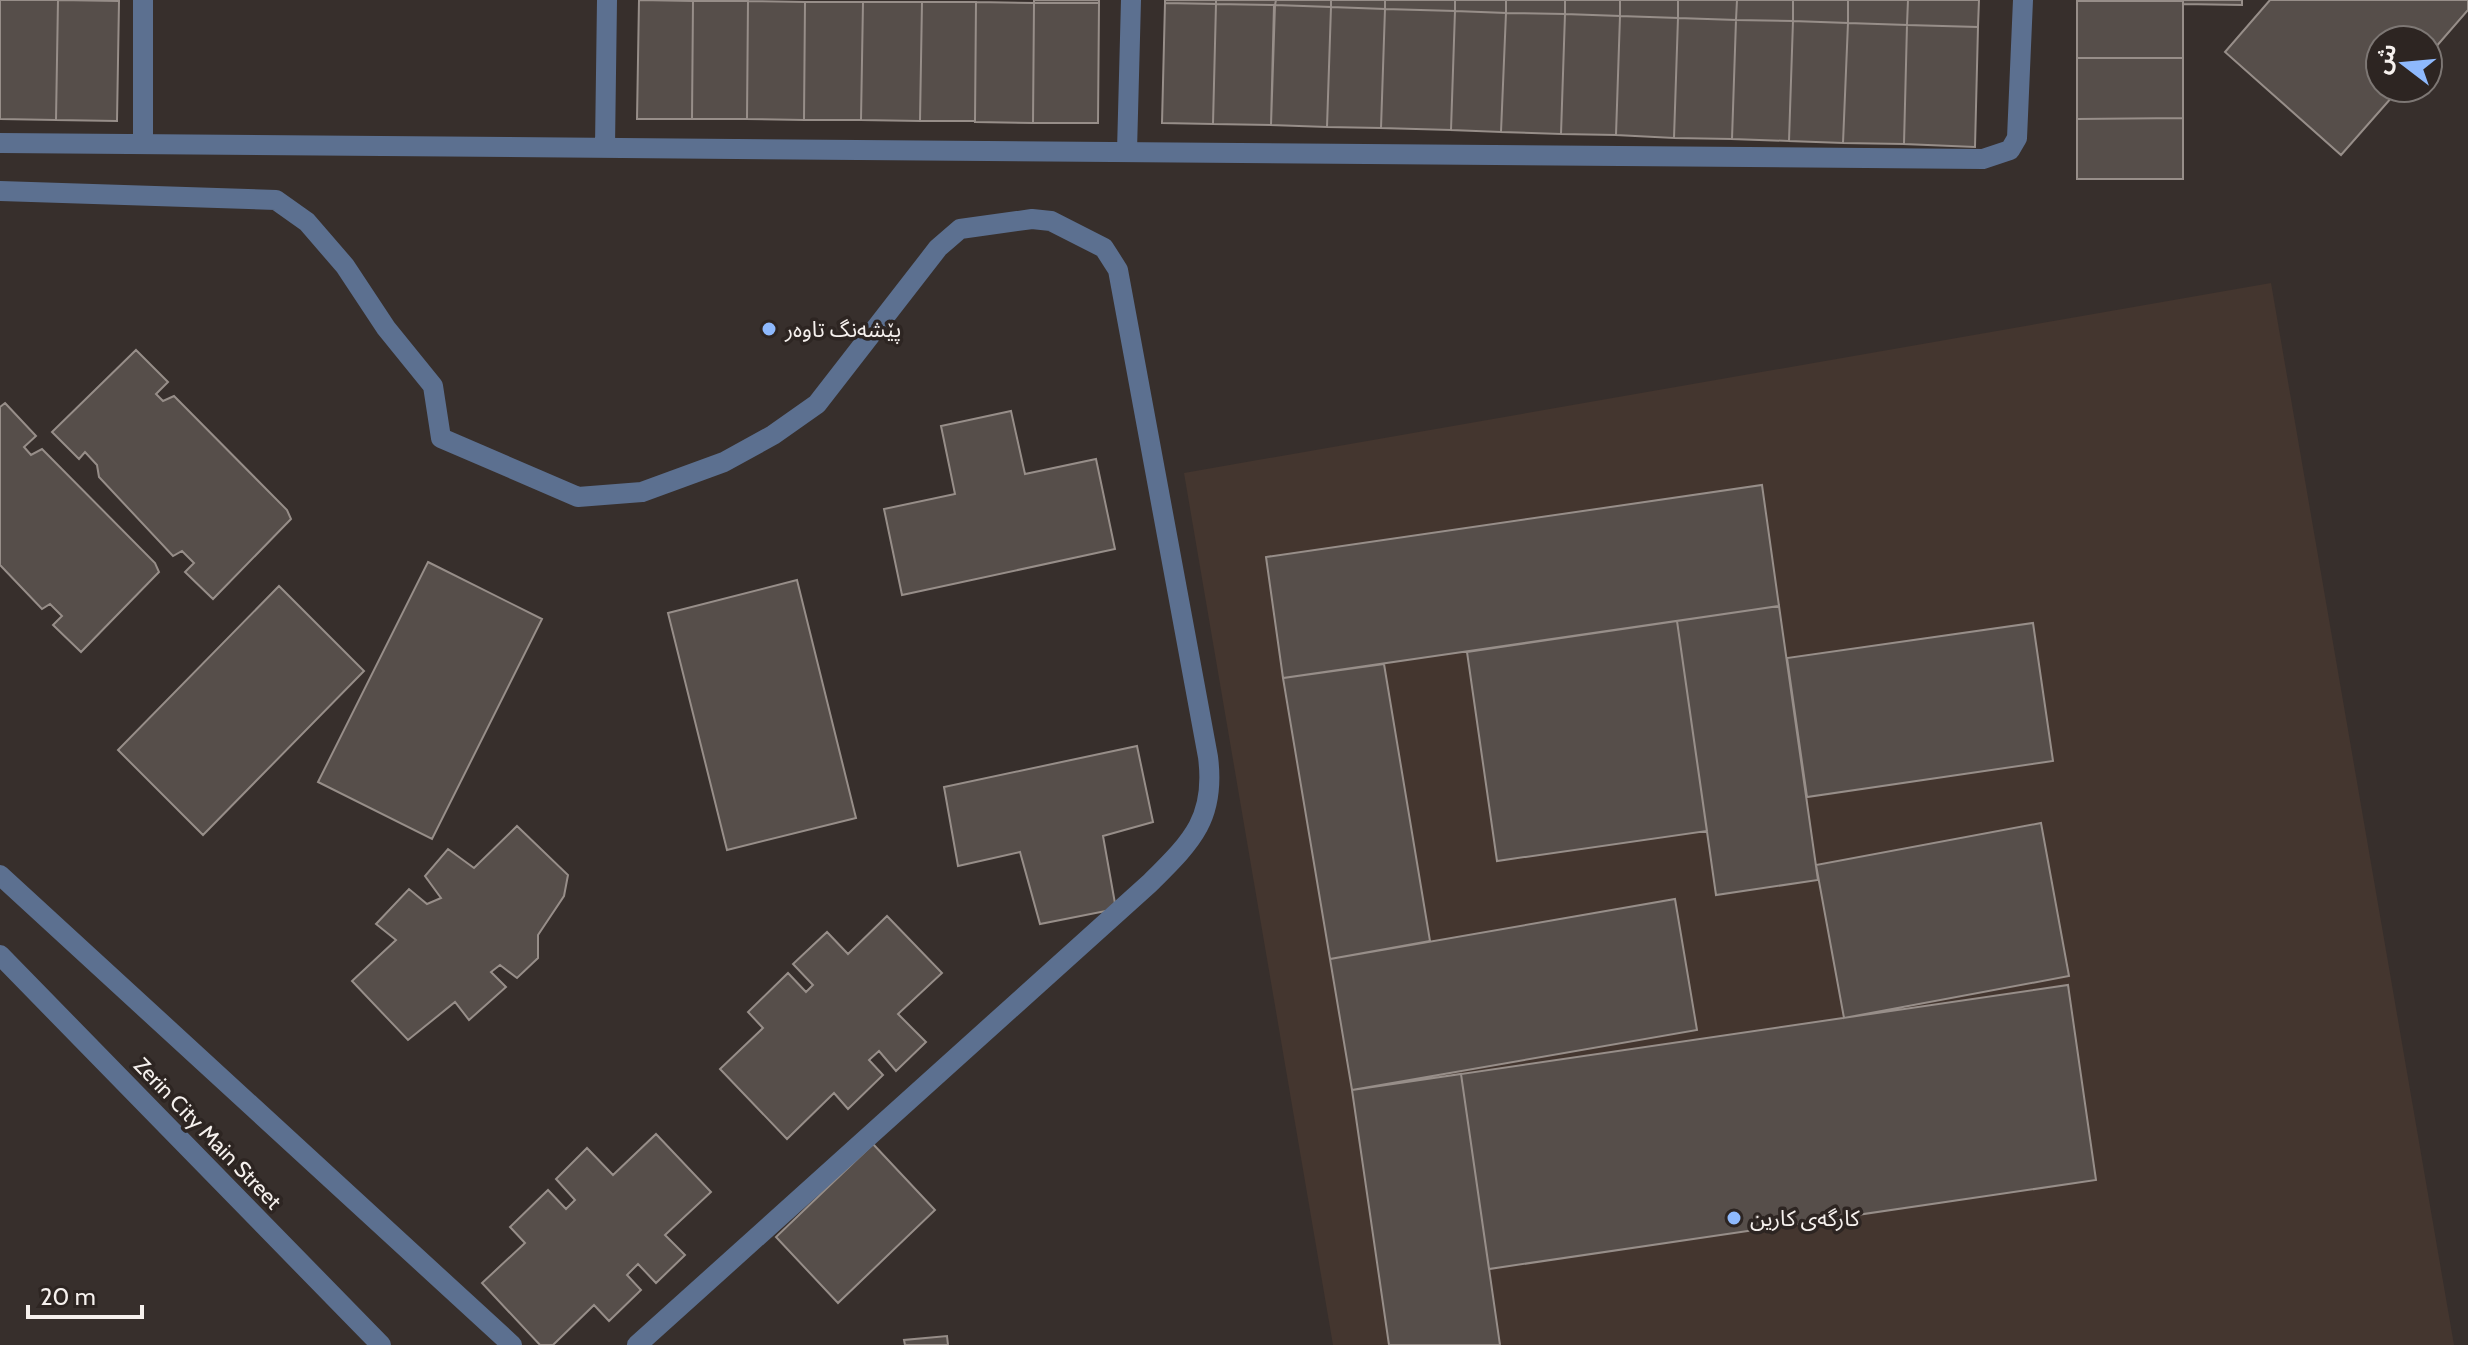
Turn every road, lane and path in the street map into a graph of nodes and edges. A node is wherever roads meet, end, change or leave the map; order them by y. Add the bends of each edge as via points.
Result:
1 (143, 0) edge
2 (607, 0) edge
3 (1131, 0) edge
4 (2023, 0) edge
5 (143, 142) junction
6 (0, 143) edge
7 (605, 146) junction
8 (1127, 151) junction
9 (0, 191) edge
10 (0, 875) edge
11 (0, 955) edge
12 (381, 1345) edge
13 (512, 1345) edge
14 (637, 1345) edge

1 - 5 street
2 - 7 street
3 - 8 street
4 - 8 street via 2017,138 1999,156
5 - 6 street
5 - 7 street
7 - 8 street
9 - 14 street via 276,200 307,222 345,266 433,386 441,438 578,497 642,492 724,462 773,435 817,404 938,248 960,229 1051,221 1104,248 1118,270 1208,757 1206,813 1190,843 1150,883
10 - 13 street
11 - 12 street, Zerin City Main Street

